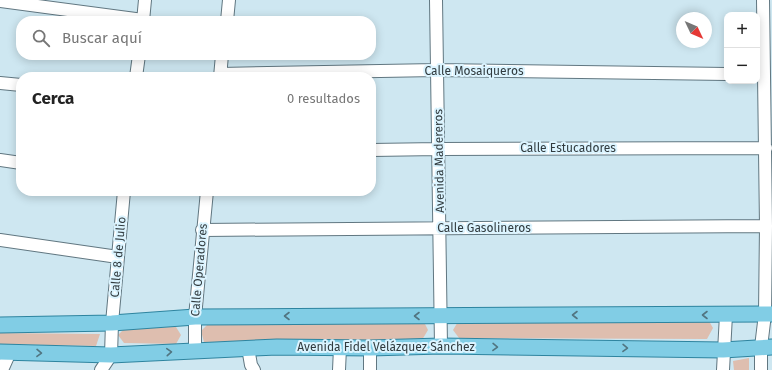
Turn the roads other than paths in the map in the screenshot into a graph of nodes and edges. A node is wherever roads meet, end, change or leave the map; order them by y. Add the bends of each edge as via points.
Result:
1 (145, 0) edge
2 (229, 0) edge
3 (436, 0) edge
4 (763, 0) edge
5 (0, 1) edge
6 (68, 5) edge
7 (123, 16) edge
8 (143, 16) edge
9 (227, 16) edge
10 (138, 60) edge
11 (222, 60) edge
12 (436, 70) junction
13 (137, 72) edge
14 (220, 72) edge
15 (350, 72) edge
16 (724, 74) edge
17 (764, 74) edge
18 (0, 83) edge
19 (16, 85) edge
20 (439, 148) junction
21 (766, 148) junction
22 (376, 150) edge
23 (0, 160) edge
24 (16, 162) edge
25 (124, 196) edge
26 (206, 196) edge
27 (766, 226) junction
28 (440, 228) junction
29 (202, 230) junction
30 (0, 240) edge
31 (118, 257) junction
32 (768, 314) edge
33 (726, 315) junction
34 (440, 316) junction
35 (195, 317) junction
36 (112, 322) junction
37 (0, 325) edge
38 (441, 346) junction
39 (767, 347) edge
40 (248, 348) junction
41 (340, 348) junction
42 (370, 348) junction
43 (195, 350) junction
44 (724, 350) junction
45 (5, 352) edge
46 (111, 355) junction
47 (2, 370) edge
48 (101, 370) edge
49 (254, 370) edge
50 (339, 370) edge
51 (370, 370) edge
52 (723, 370) edge
53 (761, 370) edge

1 - 8 street
2 - 9 street
3 - 12 street, Avenida Madereros
4 - 17 street
5 - 6 street
6 - 7 street
10 - 13 street
11 - 14 street
12 - 15 street, Calle Mosaiqueros
12 - 16 street, Calle Mosaiqueros
12 - 20 street, Avenida Madereros
17 - 21 street
18 - 19 street
20 - 21 street, Calle Estucadores
20 - 22 street, Calle Estucadores
20 - 28 street, Avenida Madereros
21 - 27 street
23 - 24 street
25 - 31 street, Calle 8 de Julio
26 - 29 street, Calle Operadores
27 - 28 street, Calle Gasolineros
27 - 32 street
28 - 29 street, Calle Gasolineros
28 - 34 street, Avenida Madereros
29 - 35 street, Calle Operadores
30 - 31 street
31 - 36 street, Calle 8 de Julio
32 - 33 main road
32 - 39 street
33 -> 34 main road
33 - 44 street
34 -> 35 main road
34 - 38 street, Avenida Madereros
35 - 36 main road
35 - 43 street, Calle Operadores
36 - 37 main road
36 - 46 street, Calle 8 de Julio
38 - 42 main road, Avenida Fidel Velázquez Sánchez
38 -> 44 main road, Avenida Fidel Velázquez Sánchez
39 - 44 main road, Avenida Fidel Velázquez Sánchez
39 - 53 street
40 - 41 main road, Avenida Fidel Velázquez Sánchez
40 - 43 main road, Avenida Fidel Velázquez Sánchez
40 - 49 street
41 - 42 main road, Avenida Fidel Velázquez Sánchez
41 - 50 street
42 - 51 street
46 -> 43 main road, Avenida Fidel Velázquez Sánchez
44 - 52 street
45 -> 46 main road, Avenida Fidel Velázquez Sánchez
45 - 47 street
46 - 48 street

